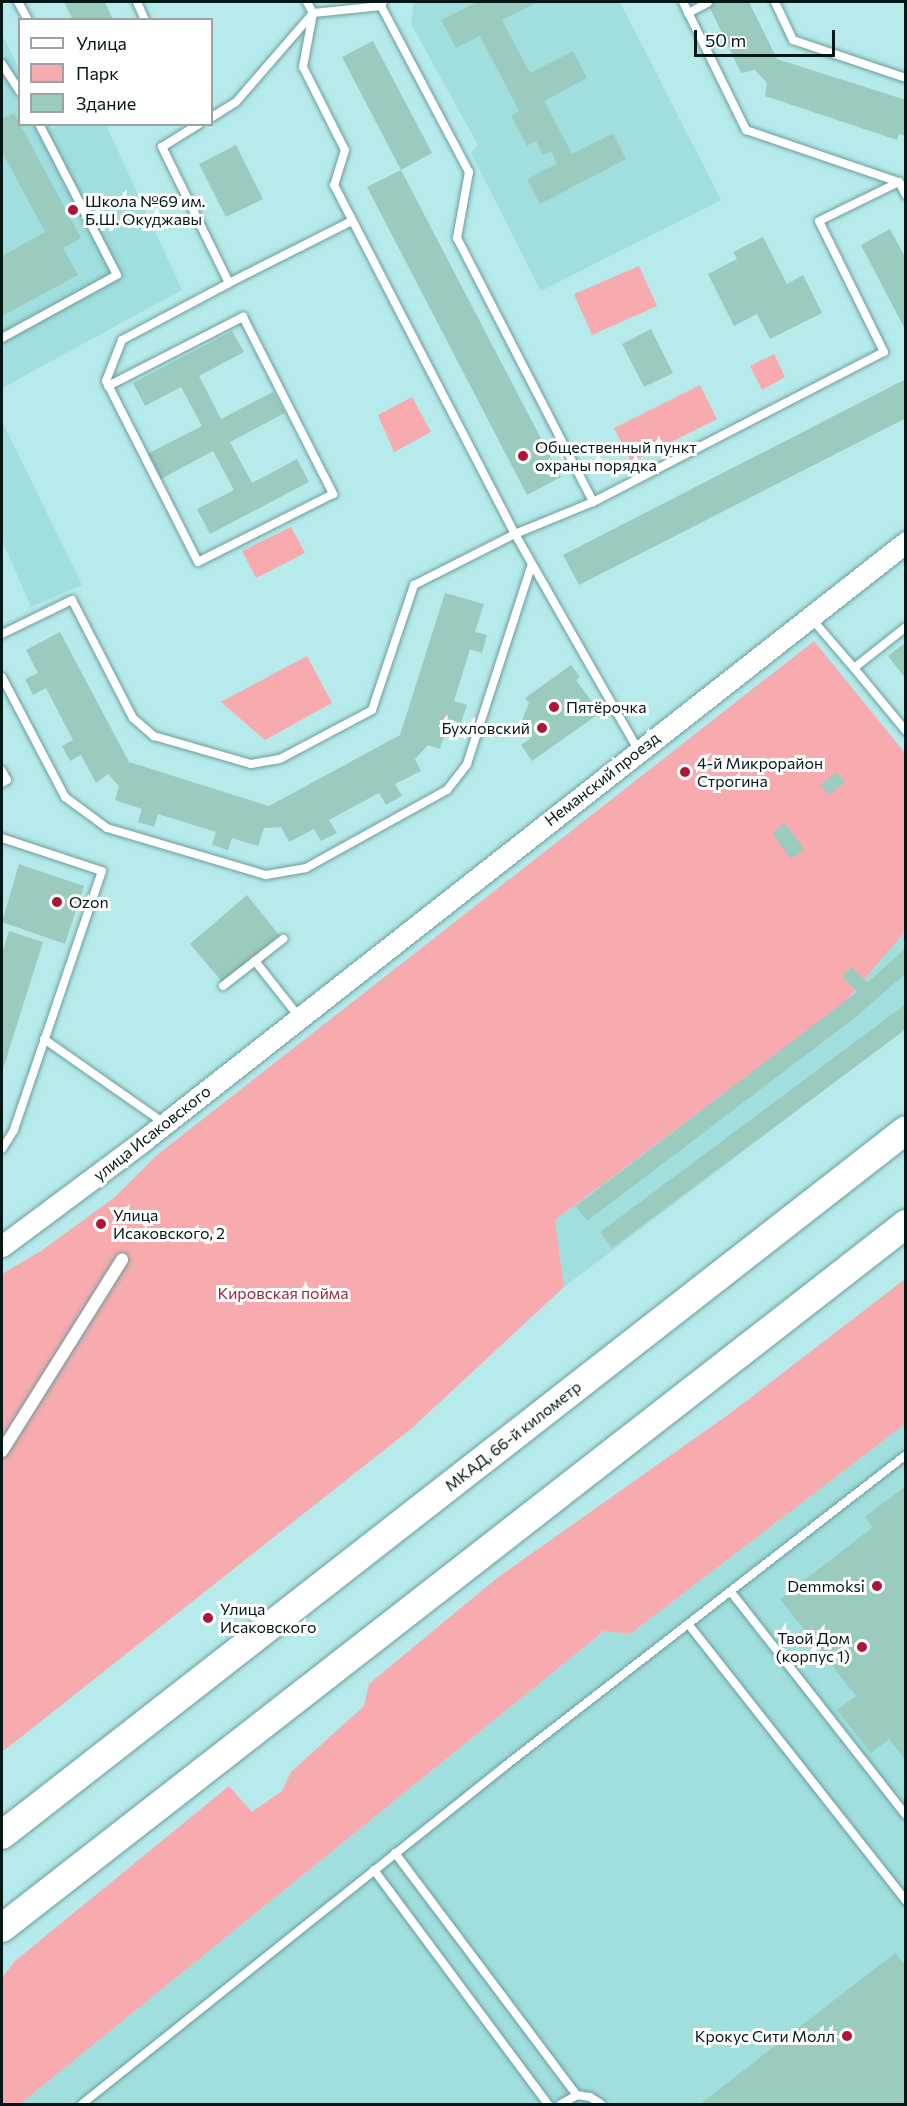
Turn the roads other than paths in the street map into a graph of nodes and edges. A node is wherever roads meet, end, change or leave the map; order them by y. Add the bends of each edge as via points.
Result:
1 (18, 2) edge
2 (136, 2) edge
3 (308, 2) edge
4 (683, 2) edge
5 (775, 2) edge
6 (708, 3) dead end
7 (382, 4) edge
8 (313, 13) junction
9 (688, 13) junction
10 (27, 18) edge
11 (144, 18) edge
12 (2, 64) edge
13 (906, 78) edge
14 (18, 89) edge
15 (213, 116) edge
16 (40, 126) edge
17 (196, 126) edge
18 (899, 182) junction
19 (906, 195) edge
20 (350, 222) junction
21 (229, 283) junction
22 (2, 338) edge
23 (108, 386) junction
24 (593, 502) junction
25 (515, 534) junction
26 (906, 542) edge
27 (532, 564) junction
28 (810, 617) junction
29 (906, 627) edge
30 (2, 634) edge
31 (854, 668) junction
32 (2, 677) edge
33 (906, 731) edge
34 (639, 751) junction
35 (2, 771) edge
36 (2, 783) edge
37 (2, 841) edge
38 (283, 939) dead end
39 (255, 960) junction
40 (223, 986) dead end
41 (299, 1017) junction
42 (44, 1039) junction
43 (165, 1123) junction
44 (906, 1131) edge
45 (2, 1149) edge
46 (906, 1224) edge
47 (2, 1246) edge
48 (122, 1260) dead end
49 (2, 1452) edge
50 (906, 1455) edge
51 (731, 1592) junction
52 (689, 1625) junction
53 (906, 1815) edge
54 (2, 1835) edge
55 (395, 1853) junction
56 (374, 1870) junction
57 (906, 1901) edge
58 (2, 1928) edge
59 (577, 2095) junction
60 (82, 2104) edge
61 (548, 2104) edge
62 (561, 2104) edge
63 (601, 2104) edge

1 - 10 lane
2 - 11 lane
3 - 8 lane
4 - 9 lane
5 - 13 lane via 793,40
6 - 9 lane
7 - 8 lane
7 - 24 lane via 469,172 457,238
8 - 15 lane via 236,102
8 - 20 lane via 303,67 345,150 334,185
9 - 18 lane via 746,130
12 - 14 lane
16 - 22 lane via 117,275
17 - 21 lane via 162,147
18 - 19 lane
18 - 24 lane via 819,221 884,352
20 - 21 lane
20 - 25 lane
21 - 23 lane via 122,340 106,381
23 - 23 lane via 198,562 333,494 243,317
24 - 25 lane
25 - 27 lane
25 - 30 lane via 414,585 372,710 280,759 261,763 251,764 154,736 133,718 72,600
26 - 28 street, Неманский проезд
27 - 32 lane via 467,764 447,790 306,868 266,874 107,828 65,797
27 - 34 lane
28 - 31 lane
28 - 34 street, Неманский проезд
29 - 31 lane
31 - 33 lane
34 - 41 street, Неманский проезд
35 - 36 lane via 7,780
37 - 42 lane via 102,871
38 - 39 lane
39 - 40 lane
39 - 41 lane
41 - 43 street, улица Исаковского
42 - 43 lane
42 - 45 lane via 14,1130
43 - 47 street, улица Исаковского
44 - 54 highway, МКАД, 66-й километр
46 - 58 highway
48 - 49 street
50 - 51 lane
51 - 52 lane
51 - 53 lane
52 - 55 lane
52 - 57 lane
55 - 56 lane
55 - 59 lane
56 - 60 lane
56 - 61 lane
59 - 62 lane
59 - 63 lane

